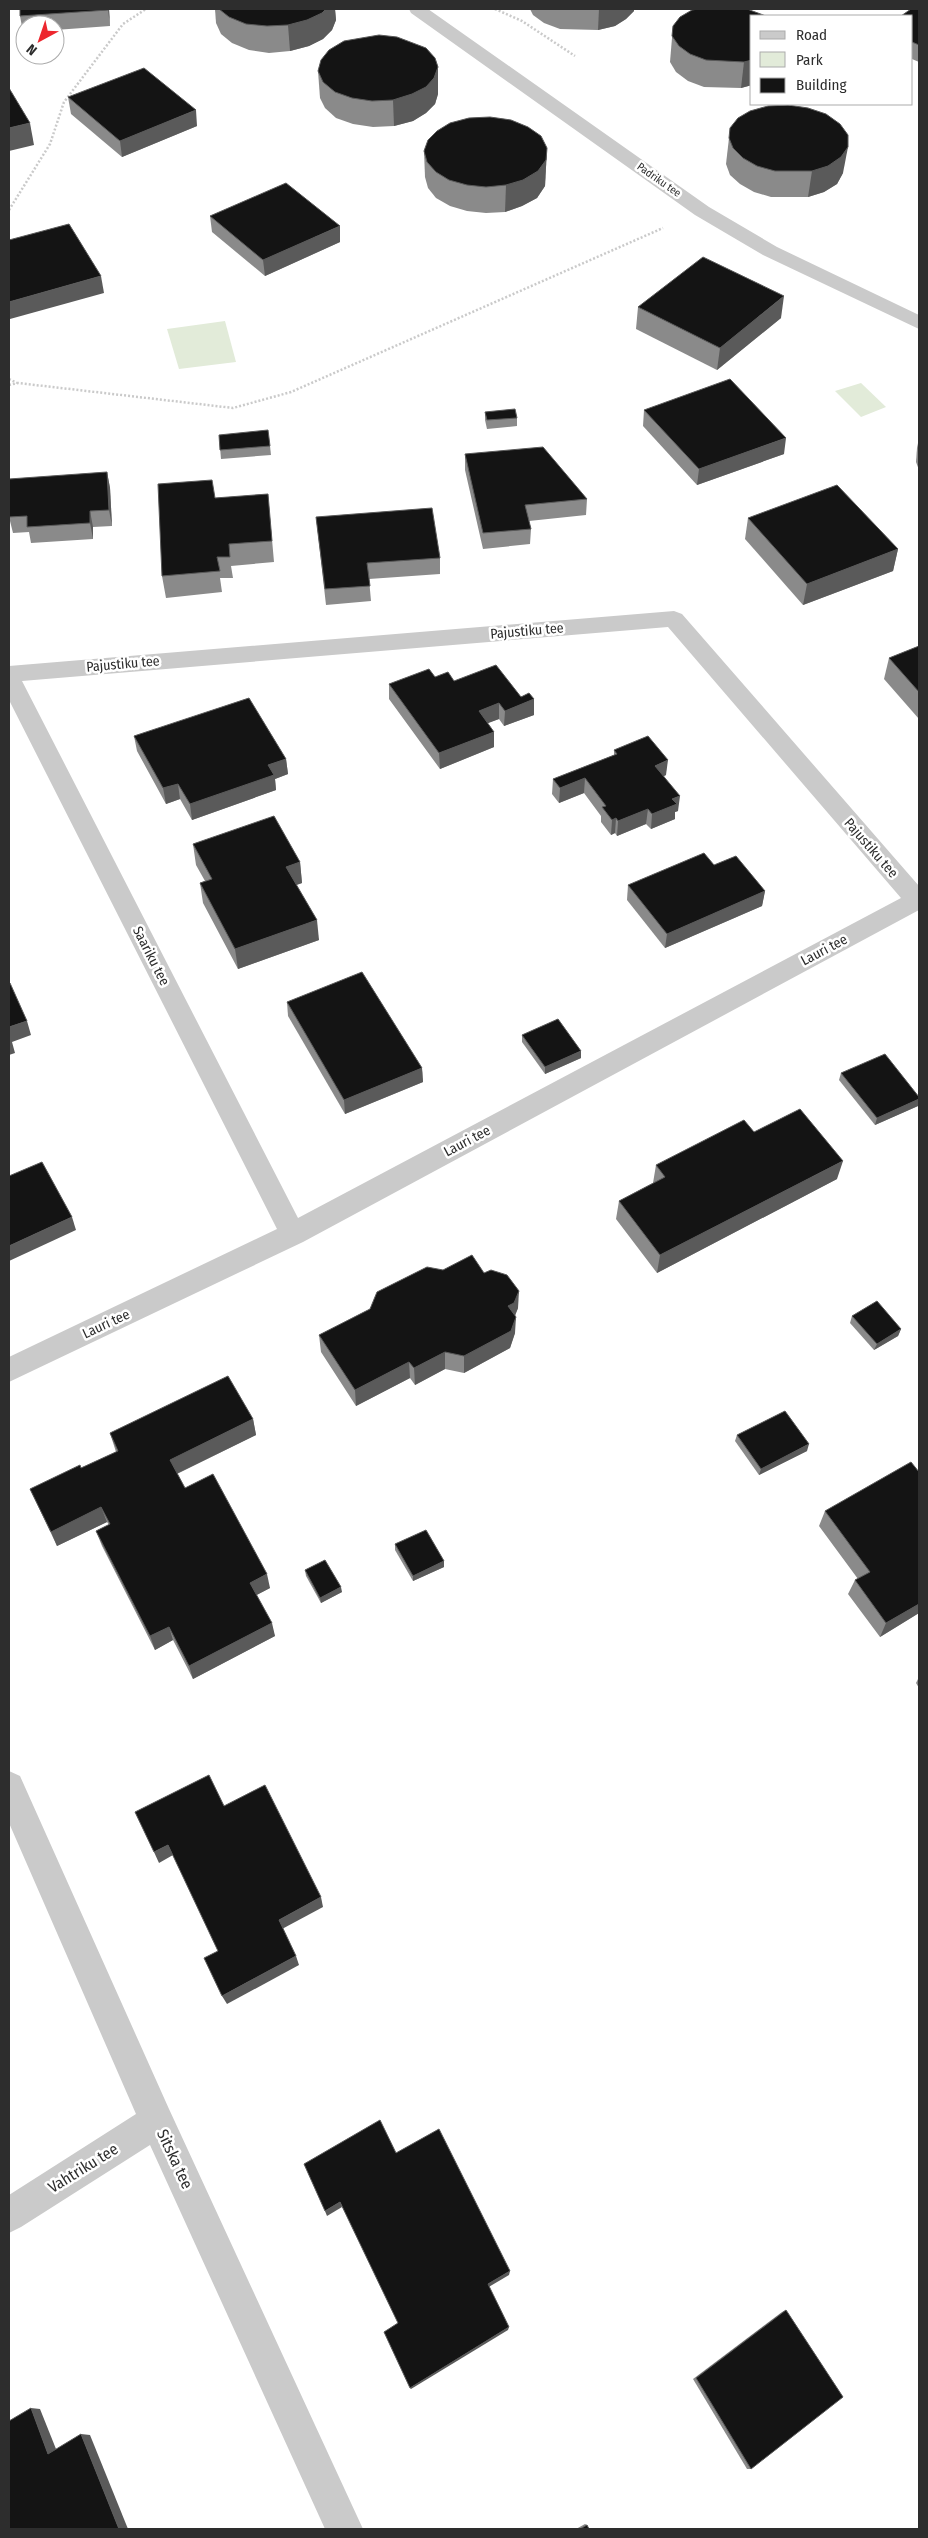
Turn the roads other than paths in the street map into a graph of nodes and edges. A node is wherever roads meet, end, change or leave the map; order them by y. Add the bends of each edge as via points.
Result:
1 (417, 9) edge
2 (919, 323) edge
3 (9, 674) edge
4 (9, 678) edge
5 (918, 900) edge
6 (294, 1234) junction
7 (9, 1370) edge
8 (9, 1787) edge
9 (158, 2121) junction
10 (9, 2215) edge
11 (344, 2529) edge

1 - 2 street, Padriku tee via 702,211 770,251
3 - 5 street, Pajustiku tee via 674,619
4 - 6 street, Saariku tee
5 - 6 street, Lauri tee
6 - 7 street, Lauri tee
8 - 9 street, Sitska tee
9 - 10 street, Vahtriku tee
9 - 11 street, Sitska tee

